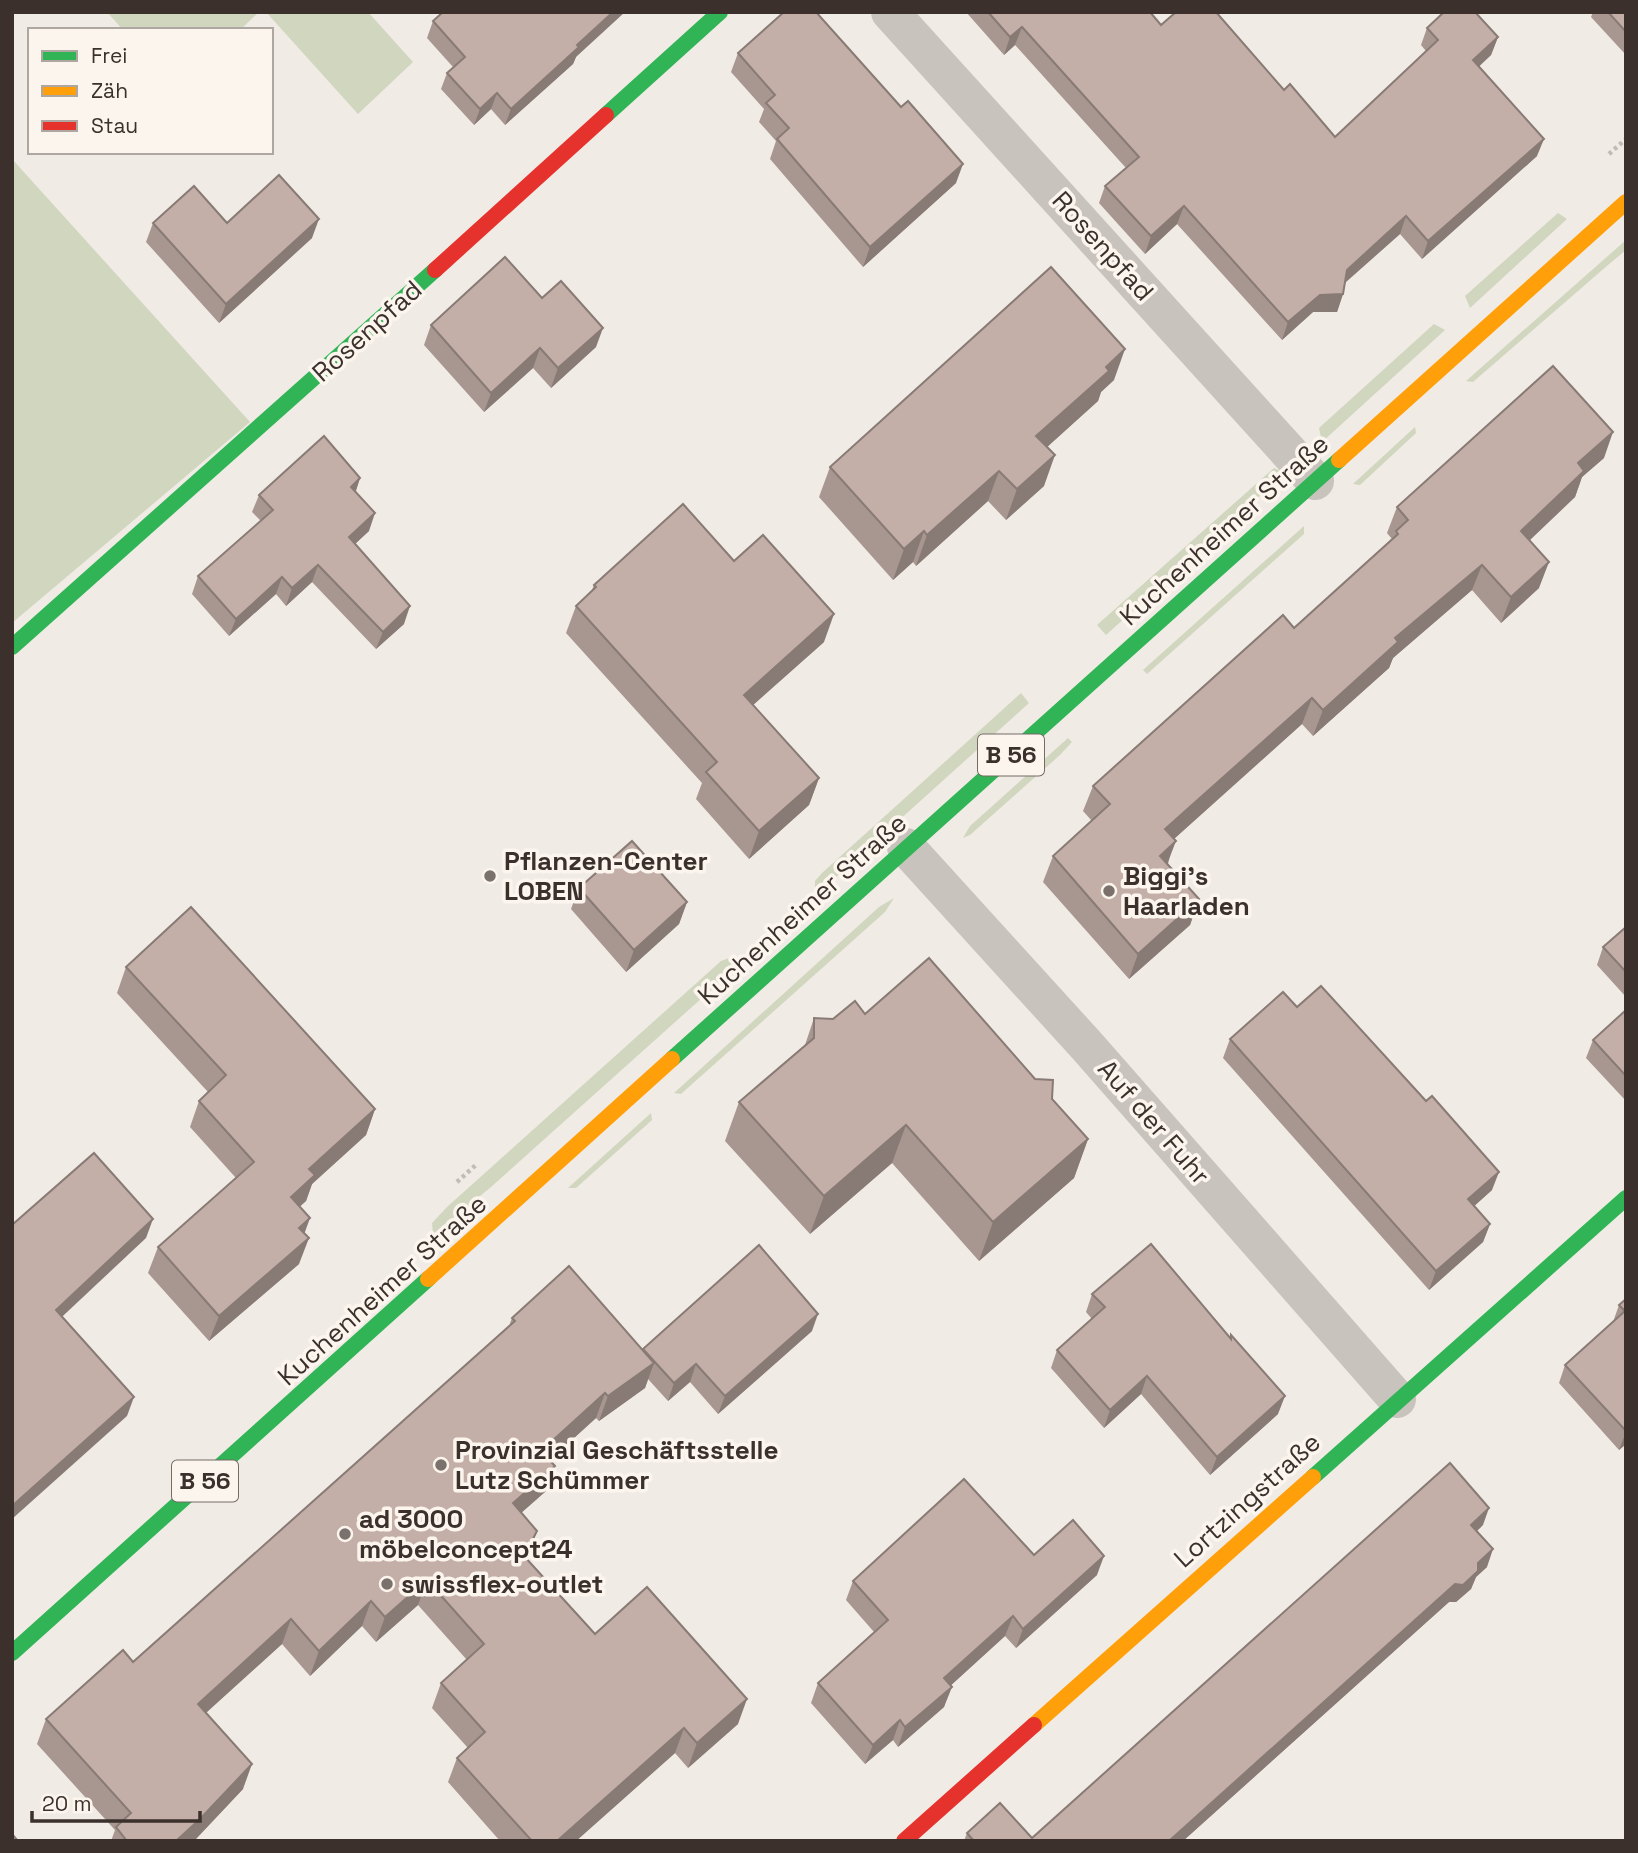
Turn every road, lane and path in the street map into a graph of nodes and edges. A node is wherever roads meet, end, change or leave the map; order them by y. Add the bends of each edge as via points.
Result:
1 (720, 12) edge
2 (890, 12) edge
3 (1626, 202) edge
4 (1315, 481) junction
5 (12, 647) edge
6 (906, 847) junction
7 (1626, 1198) edge
8 (1397, 1399) junction
9 (12, 1653) edge
10 (904, 1841) edge

1 - 5 main road, Rosenpfad
2 - 4 street, Rosenpfad
3 - 4 main road, Kuchenheimer Straße / B 56
4 - 6 main road, Kuchenheimer Straße / B 56
6 - 8 street, Auf der Fuhr
6 - 9 main road, Kuchenheimer Straße / B 56 via 409,1300
7 - 8 main road, Lortzingstraße
8 - 10 main road, Lortzingstraße

